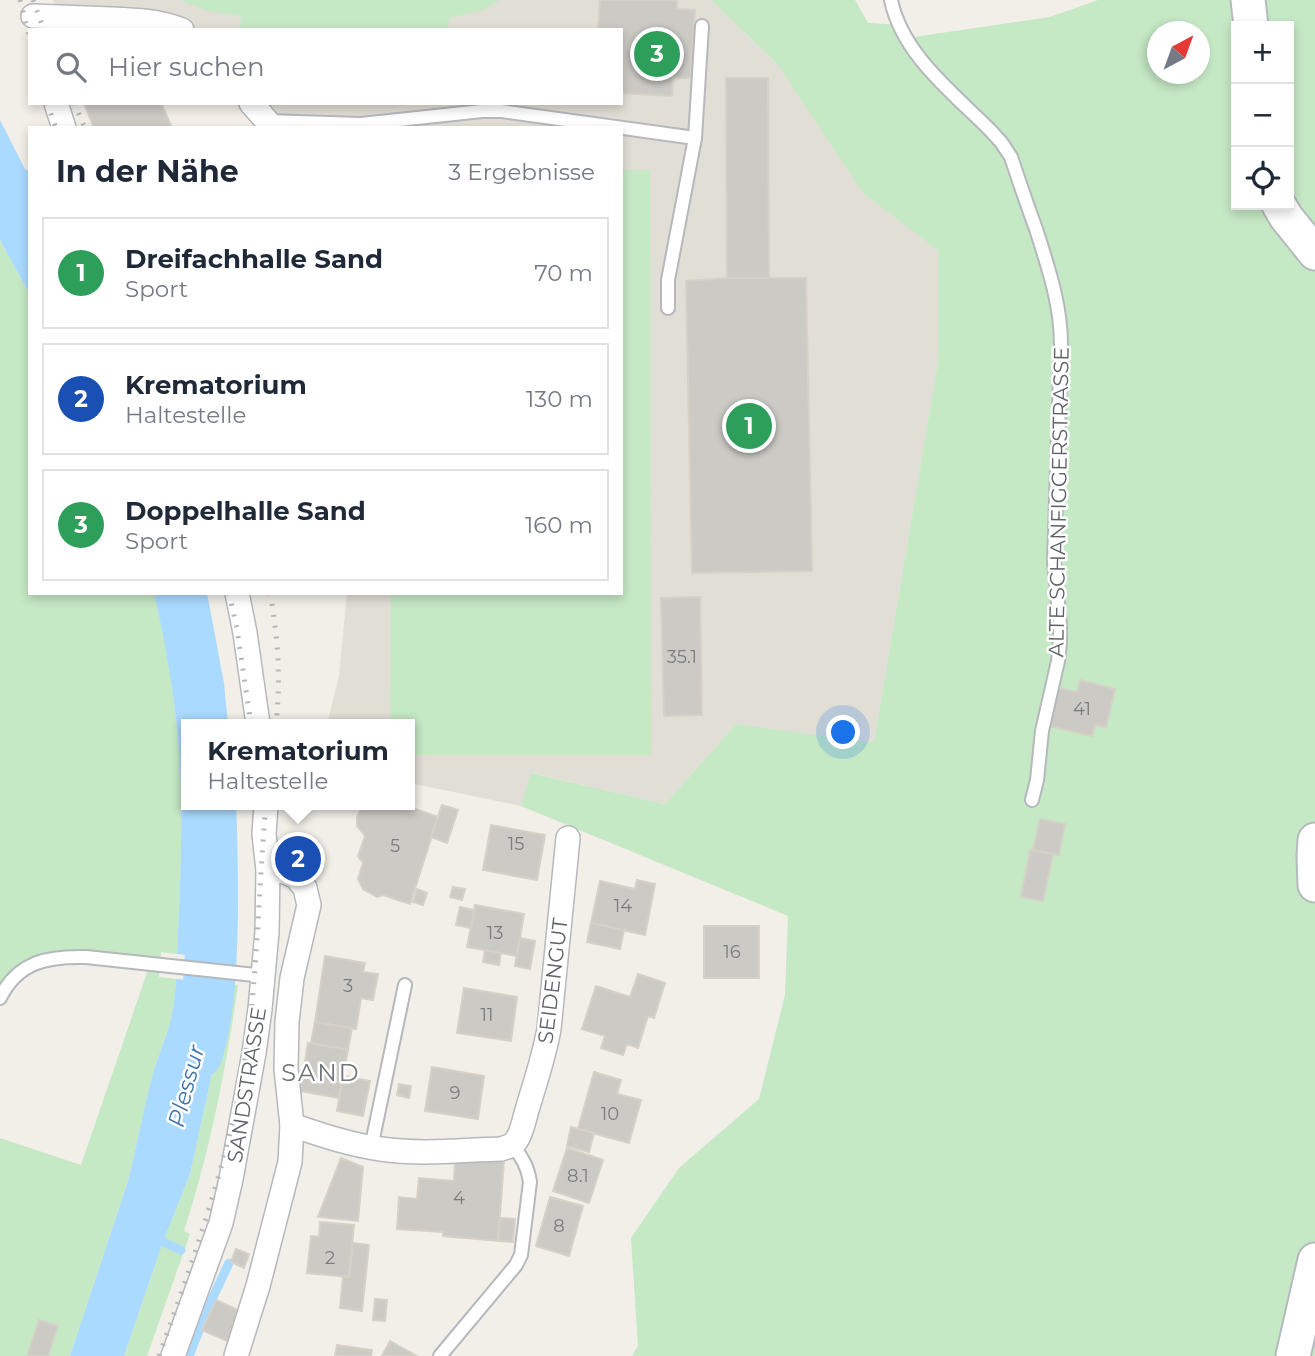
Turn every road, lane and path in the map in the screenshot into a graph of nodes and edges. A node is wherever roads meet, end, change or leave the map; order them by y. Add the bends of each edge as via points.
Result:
1 (891, 0) edge
2 (1248, 0) edge
3 (33, 15) edge
4 (1250, 21) edge
5 (702, 26) dead end
6 (177, 28) edge
7 (57, 105) edge
8 (253, 105) edge
9 (269, 125) edge
10 (63, 126) edge
11 (609, 126) edge
12 (623, 128) edge
13 (695, 138) junction
14 (1282, 210) edge
15 (1315, 253) edge
16 (668, 308) dead end
17 (237, 595) edge
18 (257, 719) edge
19 (1032, 800) dead end
20 (266, 810) edge
21 (568, 838) dead end
22 (1315, 840) edge
23 (268, 870) junction
24 (1315, 885) edge
25 (264, 976) junction
26 (405, 985) dead end
27 (0, 998) edge
28 (292, 1125) junction
29 (512, 1145) junction
30 (371, 1148) junction
31 (1315, 1260) edge
32 (173, 1356) edge
33 (236, 1356) edge
34 (440, 1356) edge
35 (1293, 1356) edge

1 - 19 lane, ALTE SCHANFIGGERSTRASSE via 921,60 1008,152 1056,300 1061,345 1054,562 1060,642
2 - 4 main road
3 - 6 street via 132,20
5 - 13 lane
7 - 10 street
8 - 9 street
9 - 11 lane via 361,124 501,111
12 - 13 lane
13 - 16 lane via 668,280
14 - 15 main road
17 - 18 street
20 - 23 street, SANDSTRASSE
21 - 29 street, SEIDENGUT via 547,1043
22 - 24 main road
23 - 25 street, SANDSTRASSE
23 - 28 street via 296,877 309,901 286,1022
25 - 27 lane via 58,957 42,960 16,975
25 - 32 street, SANDSTRASSE via 225,1208
26 - 30 lane
28 - 30 street
28 - 33 street via 286,1180
29 - 30 street via 418,1152
29 - 34 lane via 525,1161 530,1182 521,1255
31 - 35 main road

